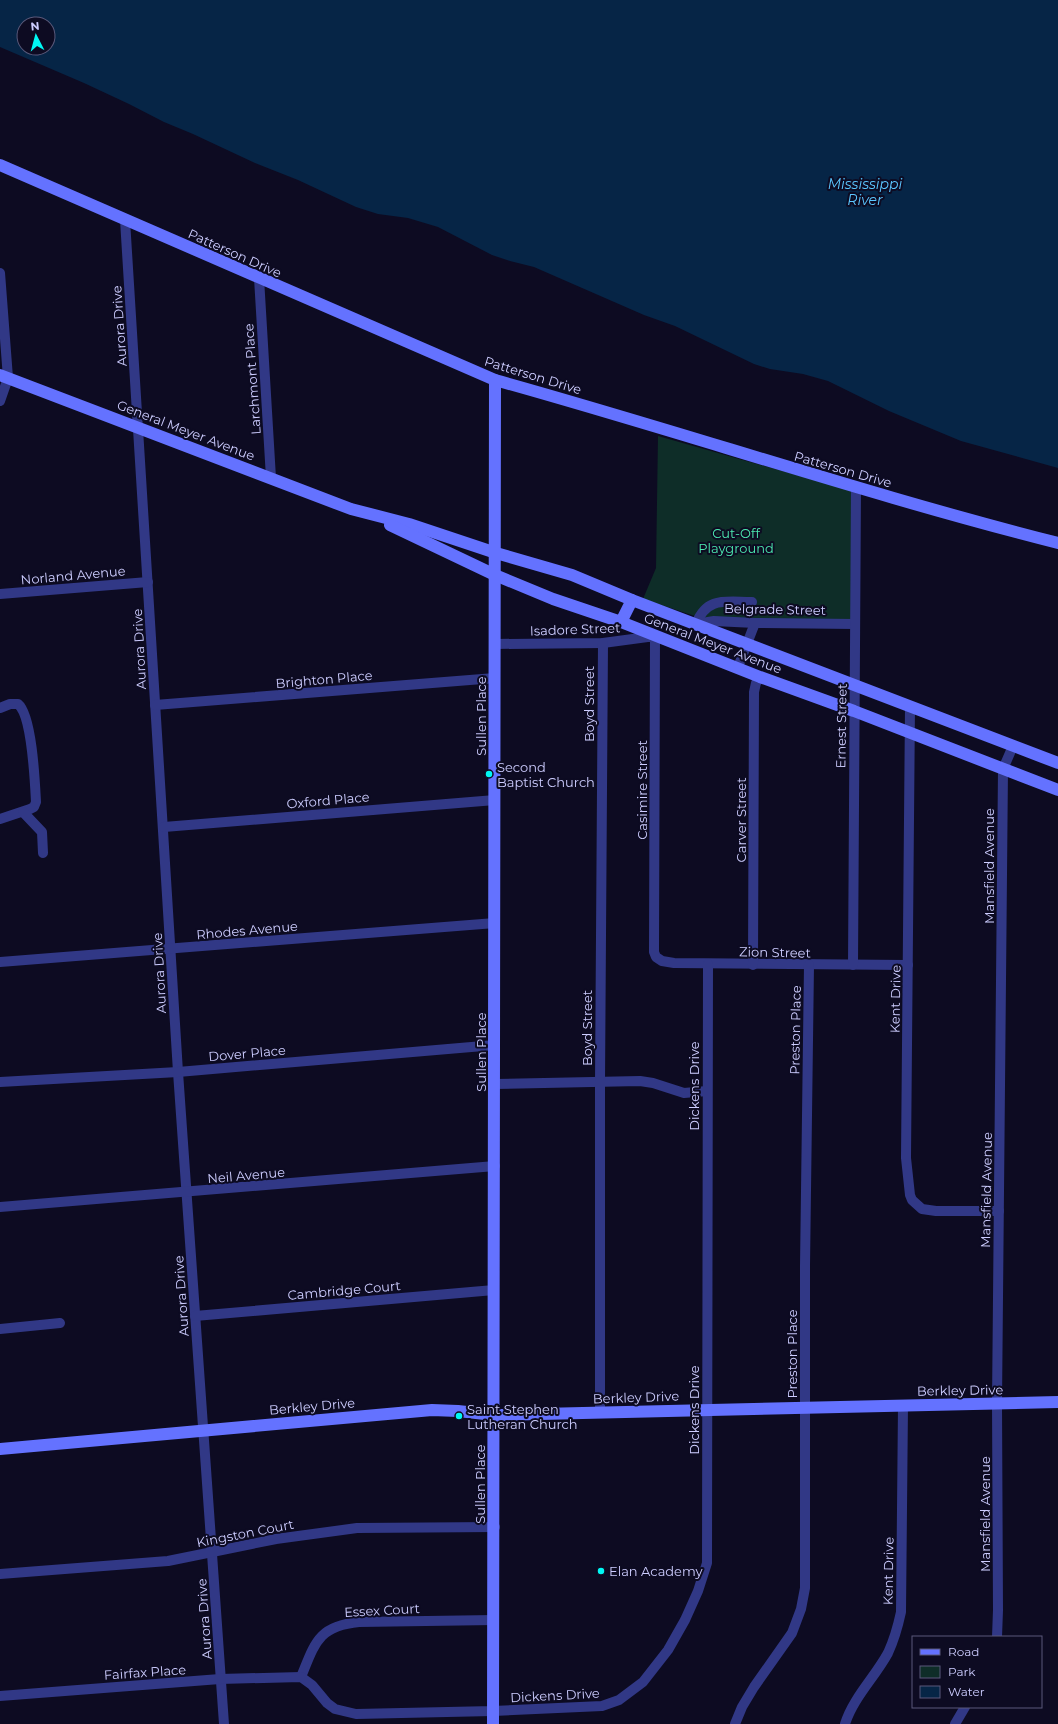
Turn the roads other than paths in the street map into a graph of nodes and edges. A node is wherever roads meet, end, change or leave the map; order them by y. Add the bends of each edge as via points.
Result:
1 (0, 165) edge
2 (125, 220) junction
3 (0, 273) edge
4 (259, 278) junction
5 (4, 376) edge
6 (495, 380) junction
7 (0, 401) edge
8 (138, 427) junction
9 (271, 478) junction
10 (856, 488) junction
11 (362, 513) junction
12 (1058, 543) edge
13 (496, 553) junction
14 (495, 575) junction
15 (148, 582) junction
16 (0, 594) edge
17 (632, 600) junction
18 (752, 602) dead end
19 (621, 622) junction
20 (755, 623) junction
21 (696, 624) junction
22 (855, 624) junction
23 (655, 636) junction
24 (603, 643) junction
25 (495, 644) junction
26 (748, 644) junction
27 (738, 667) junction
28 (760, 676) junction
29 (495, 678) junction
30 (854, 685) junction
31 (155, 705) junction
32 (910, 706) junction
33 (0, 708) edge
34 (854, 711) junction
35 (910, 734) junction
36 (1013, 746) junction
37 (1058, 763) edge
38 (1003, 769) junction
39 (1058, 790) edge
40 (495, 800) junction
41 (23, 812) junction
42 (0, 819) edge
43 (164, 827) junction
44 (43, 853) dead end
45 (495, 923) junction
46 (654, 944) joint
47 (171, 949) junction
48 (0, 962) edge
49 (708, 964) junction
50 (753, 965) junction
51 (810, 965) junction
52 (853, 965) junction
53 (908, 965) junction
54 (495, 1045) junction
55 (178, 1072) junction
56 (0, 1082) edge
57 (600, 1082) junction
58 (495, 1084) junction
59 (707, 1091) junction
60 (495, 1166) junction
61 (186, 1193) junction
62 (0, 1207) edge
63 (999, 1211) junction
64 (494, 1290) junction
65 (195, 1316) junction
66 (60, 1323) dead end
67 (0, 1329) edge
68 (1058, 1402) edge
69 (997, 1403) junction
70 (903, 1405) junction
71 (805, 1407) junction
72 (707, 1409) junction
73 (600, 1412) junction
74 (494, 1415) junction
75 (203, 1430) junction
76 (0, 1449) edge
77 (495, 1527) junction
78 (212, 1552) junction
79 (0, 1574) edge
80 (494, 1620) junction
81 (997, 1636) edge
82 (301, 1677) junction
83 (220, 1679) junction
84 (0, 1696) edge
85 (964, 1708) edge
86 (494, 1712) junction
87 (224, 1724) edge
88 (493, 1724) edge
89 (735, 1724) edge
90 (844, 1724) edge
91 (955, 1724) edge

1 - 2 street, Patterson Drive
2 - 4 street, Patterson Drive
2 - 8 street, Aurora Drive
3 - 5 street
4 - 6 street, Patterson Drive
4 - 9 street, Larchmont Place
5 - 7 street
5 - 8 street, General Meyer Avenue
6 - 10 street, Patterson Drive
6 - 13 street, Sullen Place
8 - 9 street, General Meyer Avenue
8 - 15 street, Aurora Drive
9 - 11 street, General Meyer Avenue
10 - 12 street, Patterson Drive
10 - 22 street, Ernest Street
11 - 13 street, General Meyer Avenue via 409,524
11 - 14 street, General Meyer Avenue
13 - 14 street, Sullen Place
13 - 17 street, General Meyer Avenue via 572,575
14 - 19 street, General Meyer Avenue via 553,599
14 - 25 street, Sullen Place
15 - 16 street, Norland Avenue
15 - 31 street, Aurora Drive
17 - 19 street
17 - 21 street, General Meyer Avenue
18 - 21 street via 721,602 710,605 704,609
19 - 23 street, General Meyer Avenue
20 - 21 street, Belgrade Street via 714,621
20 - 22 street, Belgrade Street
20 - 26 street
21 - 26 street, General Meyer Avenue
22 - 30 street, Ernest Street
23 - 24 street, Isadore Street
23 - 27 street, General Meyer Avenue
23 - 46 street, Casimire Street
24 - 25 street, Isadore Street
24 - 57 street, Boyd Street
25 - 29 street, Sullen Place
26 - 27 street
26 - 30 street, General Meyer Avenue
27 - 28 street, General Meyer Avenue
28 - 34 street, General Meyer Avenue
28 - 50 street, Carver Street via 754,692
29 - 31 street, Brighton Place
29 - 40 street, Sullen Place
30 - 32 street, General Meyer Avenue
30 - 34 street, Ernest Street
31 - 43 street, Aurora Drive
32 - 35 street, Kent Drive
32 - 36 street, General Meyer Avenue
33 - 41 street via 18,704 24,710 26,718 31,743 36,802 34,807
34 - 35 street, General Meyer Avenue
34 - 52 street, Ernest Street
35 - 38 street, General Meyer Avenue
35 - 53 street, Kent Drive
36 - 37 street, General Meyer Avenue
36 - 38 street, Mansfield Avenue
38 - 39 street, General Meyer Avenue
38 - 63 street, Mansfield Avenue
40 - 43 street, Oxford Place
40 - 45 street, Sullen Place
41 - 42 street
41 - 44 street via 42,832
43 - 47 street, Aurora Drive
45 - 47 street, Rhodes Avenue
45 - 54 street, Sullen Place
46 - 49 street, Zion Street via 656,957 662,961
47 - 48 street, Rhodes Avenue
47 - 55 street, Aurora Drive
49 - 50 street, Zion Street
49 - 59 street, Dickens Drive
50 - 51 street, Zion Street
51 - 52 street, Zion Street
51 - 71 street, Preston Place
52 - 53 street, Zion Street
53 - 63 street, Kent Drive via 906,1158 910,1195 922,1209
54 - 55 street, Dover Place
54 - 58 street, Sullen Place
55 - 56 street, Dover Place
55 - 61 street, Aurora Drive
57 - 58 street
57 - 59 street via 640,1081 684,1092
57 - 73 street, Boyd Street
58 - 60 street, Sullen Place
59 - 72 street, Dickens Drive
60 - 61 street, Neil Avenue
60 - 64 street, Sullen Place
61 - 62 street, Neil Avenue
61 - 65 street, Aurora Drive
63 - 69 street, Mansfield Avenue
64 - 65 street, Cambridge Court
64 - 74 street, Sullen Place
65 - 75 street, Aurora Drive
66 - 67 street
68 - 69 street, Berkley Drive
69 - 70 street, Berkley Drive
69 - 81 street, Mansfield Avenue
70 - 71 street, Berkley Drive
70 - 90 street, Kent Drive via 901,1612 887,1654
71 - 72 street, Berkley Drive
71 - 89 street, Preston Place via 806,1570 801,1609 792,1633 754,1687
72 - 73 street, Berkley Drive
72 - 86 street, Dickens Drive via 708,1563 686,1620 668,1650 643,1682 613,1703 602,1706
73 - 74 street, Berkley Drive
74 - 75 street, Berkley Drive via 432,1410
74 - 77 street, Sullen Place
75 - 76 street, Berkley Drive
75 - 78 street, Aurora Drive
77 - 78 street, Kingston Court via 357,1528 276,1539
77 - 80 street, Sullen Place
78 - 79 street, Kingston Court via 168,1561
78 - 83 street, Aurora Drive
80 - 82 street, Essex Court via 359,1622 340,1625 324,1632 319,1638
80 - 86 street, Sullen Place
82 - 83 street, Fairfax Place
82 - 86 street via 312,1685 327,1703 347,1713
83 - 84 street, Fairfax Place
83 - 87 street, Aurora Drive
85 - 91 street
86 - 88 street, Sullen Place

